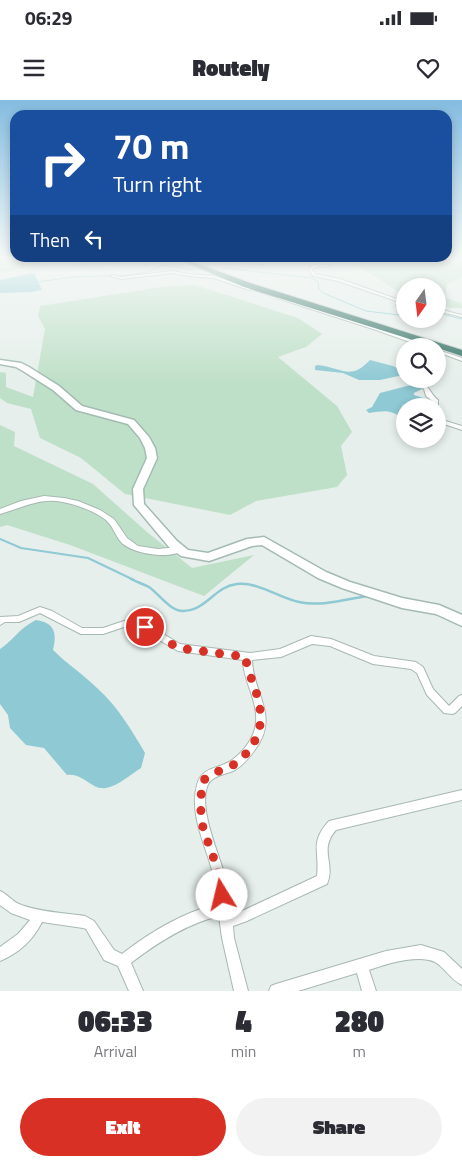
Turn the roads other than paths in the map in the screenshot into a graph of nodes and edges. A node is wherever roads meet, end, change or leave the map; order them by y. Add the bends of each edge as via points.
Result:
1 (282, 299) edge
2 (290, 299) edge
3 (292, 299) edge
4 (446, 312) edge
5 (462, 316) edge
6 (372, 324) junction
7 (410, 338) edge
8 (412, 338) edge
9 (413, 338) edge
10 (446, 348) edge
11 (446, 349) edge
12 (462, 353) edge
13 (446, 354) edge
14 (462, 360) edge
15 (0, 362) edge
16 (446, 422) edge
17 (462, 428) edge
18 (0, 512) edge
19 (179, 550) junction
20 (462, 620) edge
21 (0, 622) edge
22 (246, 657) junction
23 (462, 699) edge
24 (462, 795) edge
25 (0, 897) edge
26 (223, 908) junction
27 (39, 916) junction
28 (226, 922) junction
29 (0, 954) edge
30 (123, 961) junction
31 (361, 965) junction
32 (462, 978) edge
33 (136, 991) edge
34 (241, 991) edge
35 (276, 991) edge
36 (369, 991) edge

1 - 7 street
2 - 6 highway
3 - 8 highway
4 - 5 street
6 - 9 highway
6 - 12 highway
10 - 12 highway
11 - 12 highway
13 - 14 street
15 - 19 street via 26,369 79,408 131,422 137,427 150,448 152,458 138,489 139,505
16 - 17 street
18 - 19 street via 34,499 56,497 100,513 113,522 124,540 138,548
19 - 20 street via 209,557 251,542 269,543 322,575 346,585 402,603 440,610
21 - 22 street via 19,619 40,610 81,631 103,631 134,624 145,627 178,648
22 - 23 street via 281,653 311,640 331,643 373,660 413,665 420,670 435,699 447,710 452,710
22 - 26 street via 261,706 259,735 242,759 211,773 202,782 202,819 220,881
24 - 28 street via 333,824 322,838 320,848 324,880
25 - 27 street via 16,909
26 - 28 street
26 - 30 street via 190,919
27 - 29 street via 29,933
27 - 30 street via 85,922 109,955
28 - 34 street
30 - 33 street
31 - 32 street via 421,952 439,957
31 - 35 street
31 - 36 street

